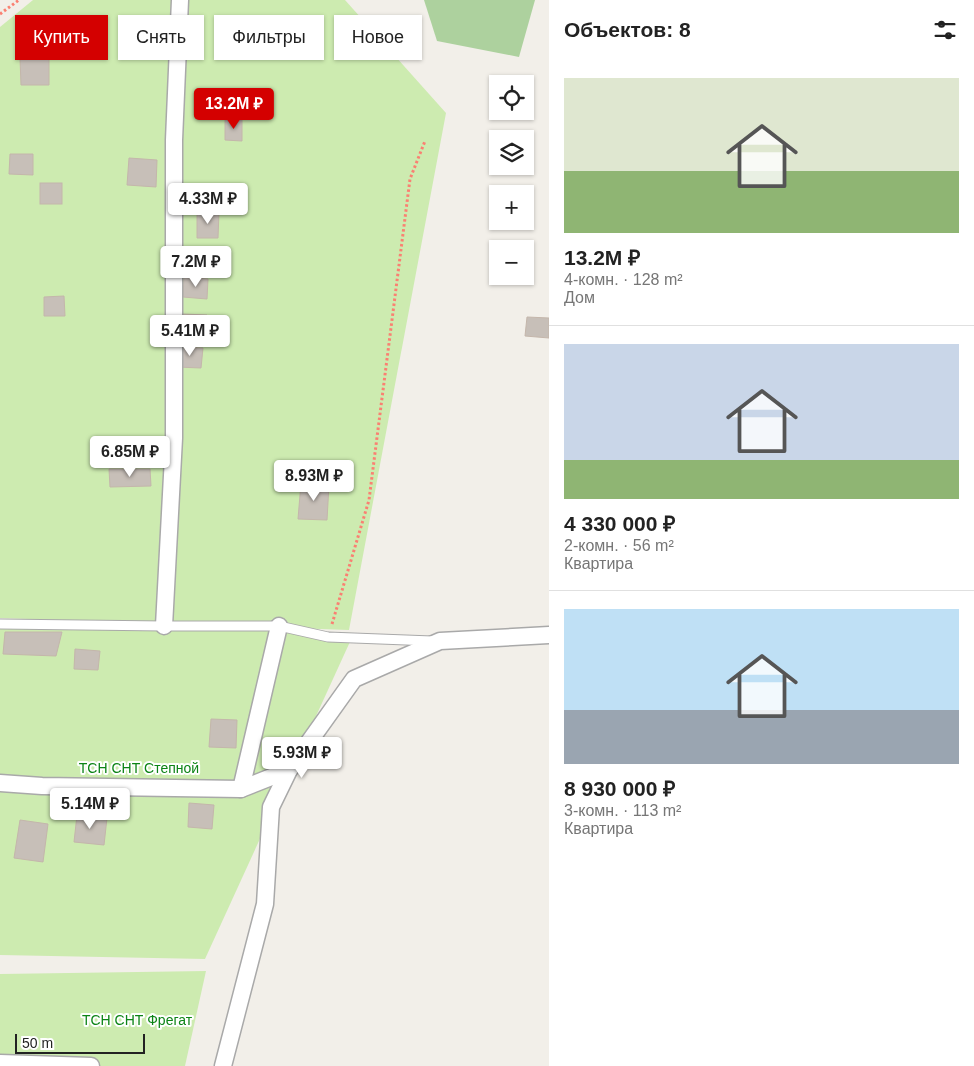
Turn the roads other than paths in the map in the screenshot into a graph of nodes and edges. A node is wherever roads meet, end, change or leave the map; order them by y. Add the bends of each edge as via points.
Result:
1 (180, 0) edge
2 (0, 624) edge
3 (164, 626) junction
4 (279, 626) junction
5 (549, 635) edge
6 (440, 641) junction
7 (289, 770) junction
8 (0, 783) edge
9 (242, 789) junction
10 (0, 1063) edge
11 (82, 1066) edge
12 (91, 1066) edge
13 (223, 1066) edge

1 - 3 street via 174,140 174,438
2 - 3 lane
3 - 4 lane
4 - 6 lane via 328,637
4 - 9 street
5 - 6 street
6 - 7 street via 354,679
7 - 9 street
7 - 13 street via 271,808 265,904
8 - 9 street
10 - 11 street
11 - 12 street

